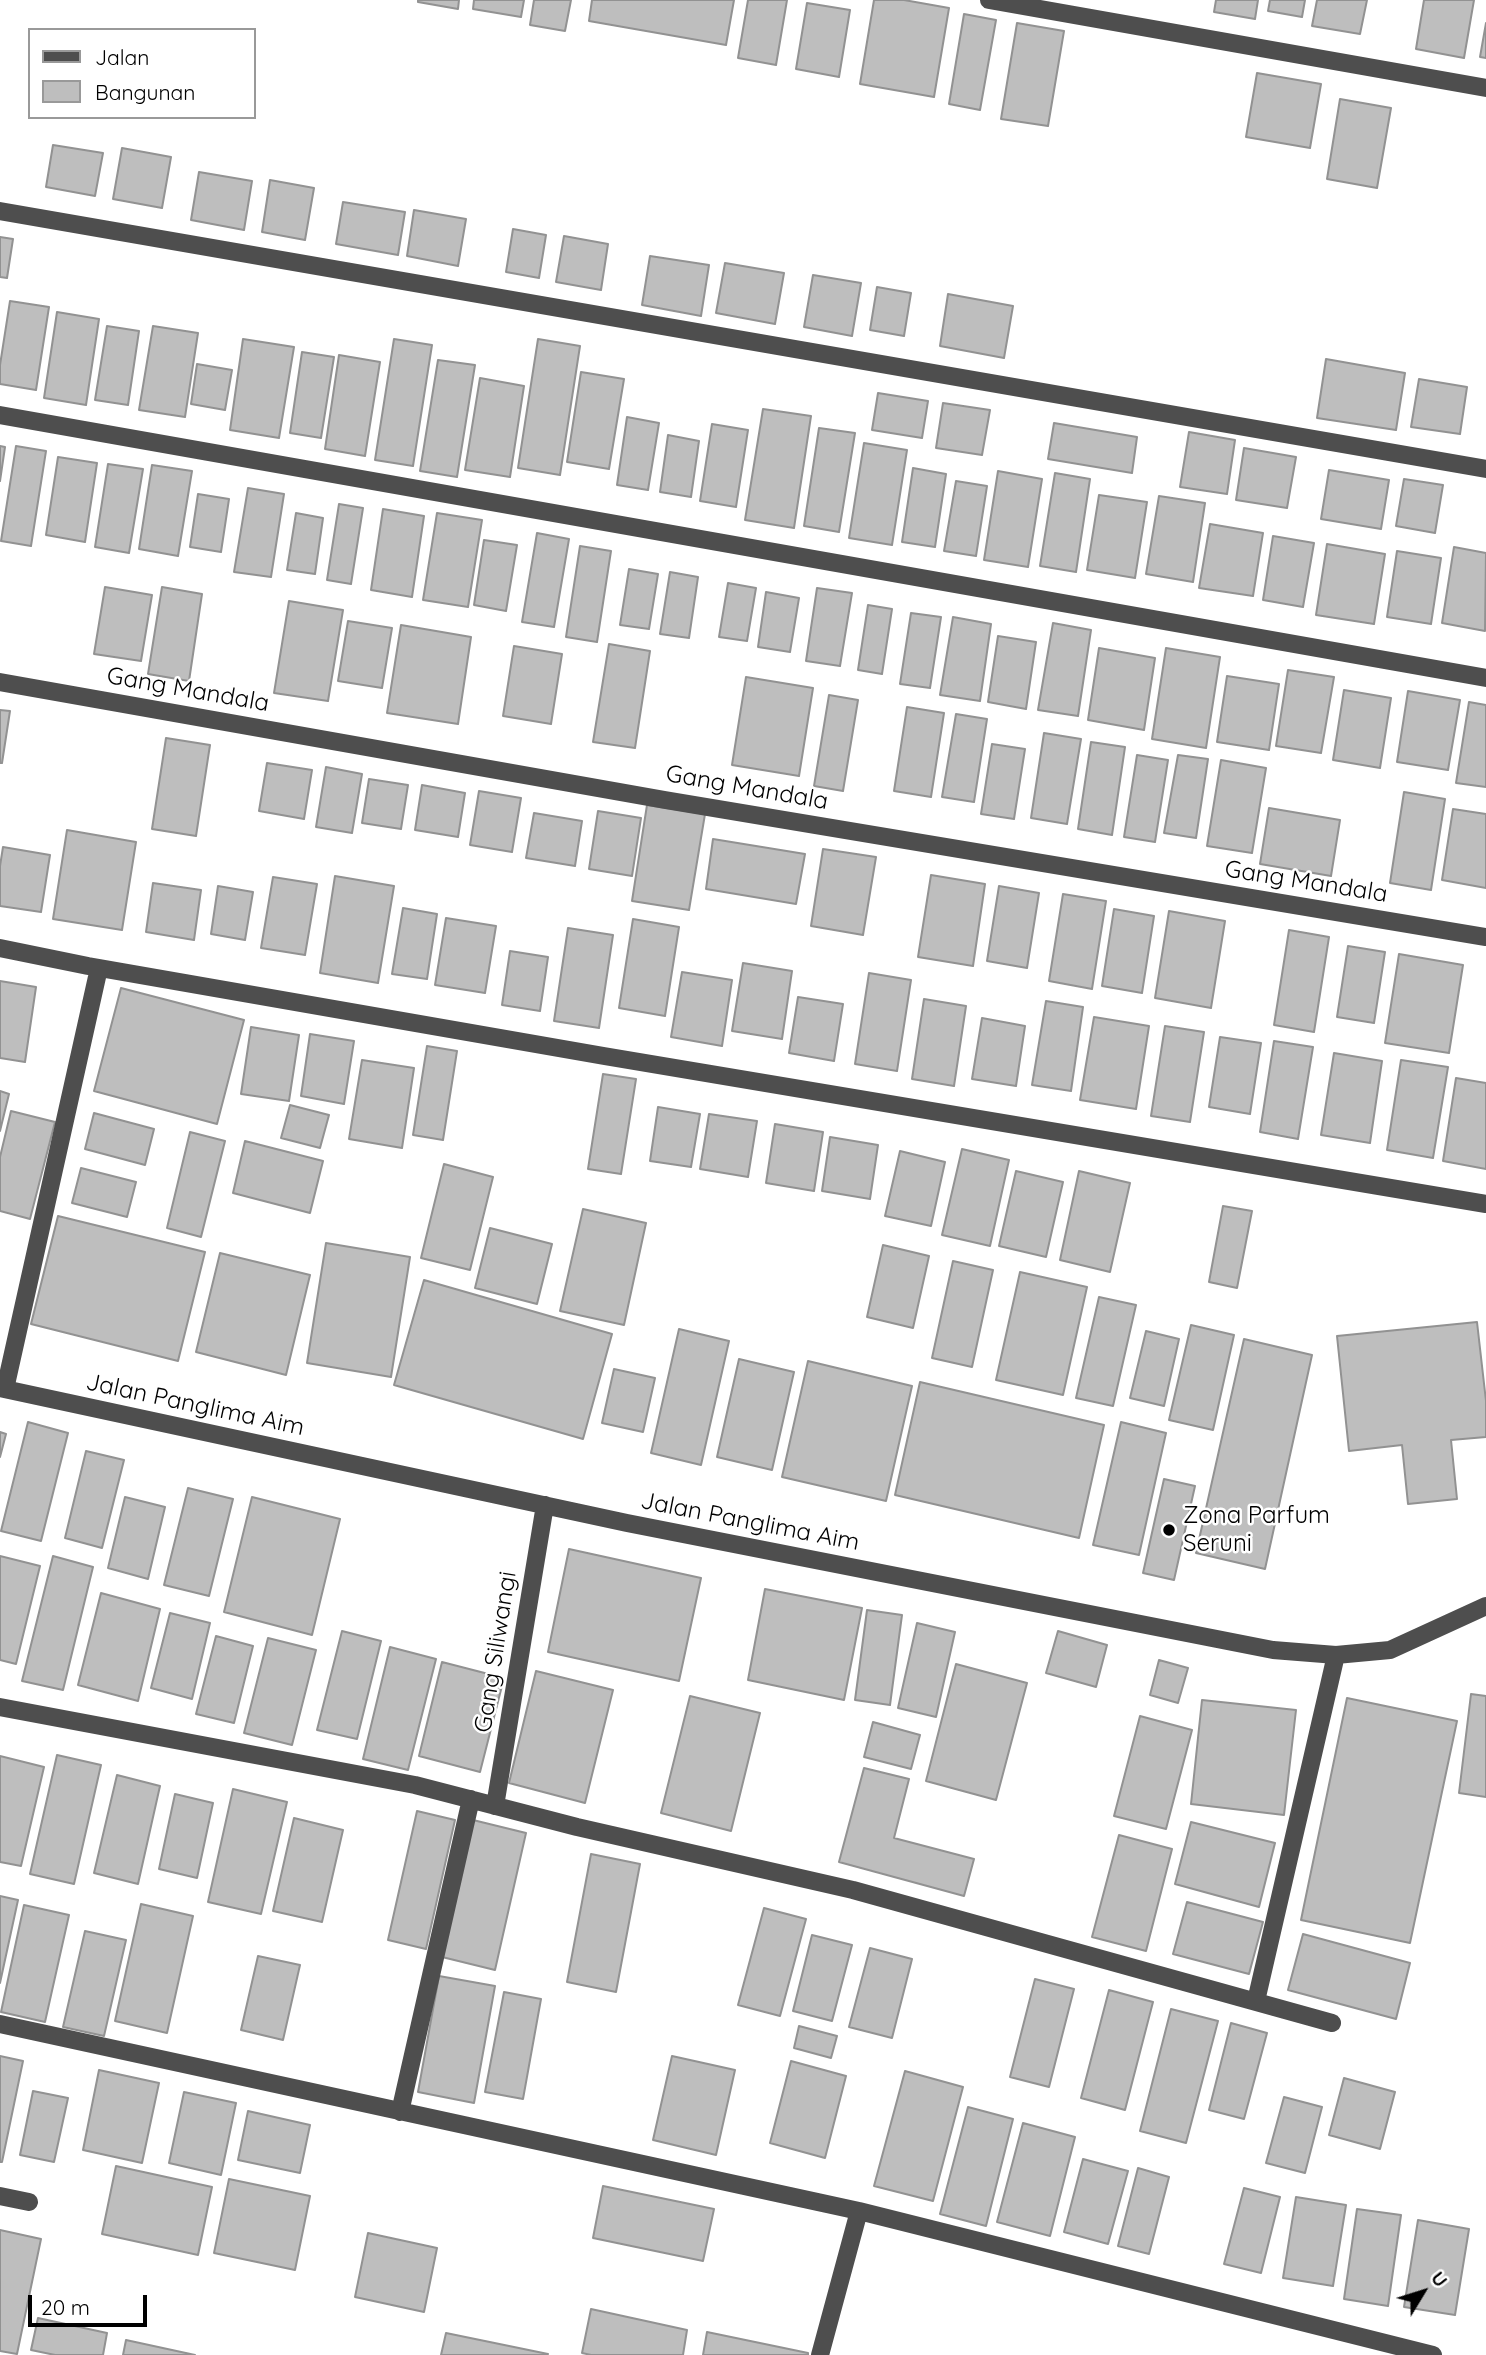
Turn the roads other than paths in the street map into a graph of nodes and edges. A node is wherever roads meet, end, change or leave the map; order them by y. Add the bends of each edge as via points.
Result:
1 (989, 0) edge
2 (1486, 88) edge
3 (0, 211) edge
4 (0, 415) edge
5 (1486, 470) edge
6 (1486, 678) edge
7 (0, 682) edge
8 (1486, 937) edge
9 (0, 948) edge
10 (99, 968) junction
11 (1486, 1204) edge
12 (2, 1389) edge
13 (545, 1505) junction
14 (1486, 1605) edge
15 (1336, 1655) junction
16 (0, 1707) edge
17 (471, 1799) junction
18 (495, 1806) junction
19 (1256, 2001) junction
20 (1332, 2023) dead end
21 (0, 2025) edge
22 (400, 2112) junction
23 (0, 2196) edge
24 (29, 2202) dead end
25 (859, 2211) junction
26 (820, 2355) edge
27 (1433, 2355) edge

1 - 2 street
3 - 5 street
4 - 6 street
7 - 8 street, Gang Mandala via 665,800
9 - 10 street
10 - 11 street
10 - 12 street
12 - 13 street, Jalan Panglima Aim
13 - 15 street, Jalan Panglima Aim via 1218,1640
13 - 18 street, Gang Siliwangi
14 - 15 street, Jalan Panglima Aim via 1390,1650
15 - 19 street
16 - 17 street
17 - 18 street
17 - 22 street
18 - 19 street via 853,1890
19 - 20 street
21 - 22 street
22 - 25 street
23 - 24 street
25 - 26 street
25 - 27 street

